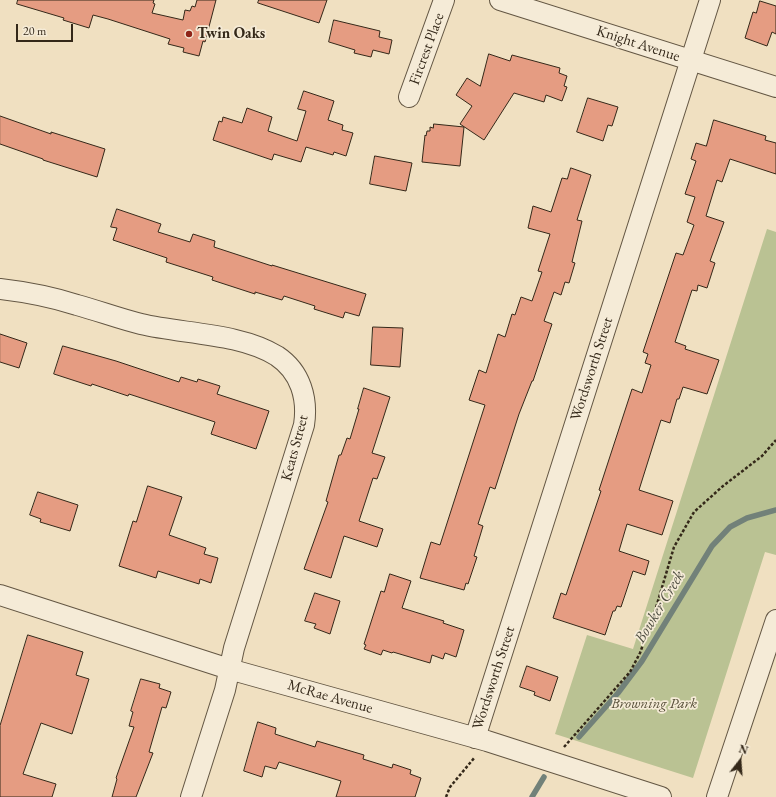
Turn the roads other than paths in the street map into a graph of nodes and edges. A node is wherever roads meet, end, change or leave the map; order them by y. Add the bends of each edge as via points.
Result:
1 (444, 0) edge
2 (500, 0) edge
3 (710, 0) edge
4 (690, 60) junction
5 (776, 87) edge
6 (409, 97) dead end
7 (0, 289) edge
8 (0, 594) edge
9 (776, 620) edge
10 (229, 669) junction
11 (476, 746) junction
12 (191, 797) edge
13 (661, 797) edge
14 (717, 797) edge

1 - 6 street, Fircrest Place
2 - 4 street, Knight Avenue
3 - 4 street, Wordsworth Street
4 - 5 street, Knight Avenue
4 - 11 street, Wordsworth Street
7 - 10 street, Keats Street via 45,296 143,324 236,340 277,356 294,373 304,394 304,426
8 - 10 street, McRae Avenue
9 - 14 street
10 - 11 street, McRae Avenue
10 - 12 street, Keats Street via 225,690
11 - 13 street, McRae Avenue via 550,762

